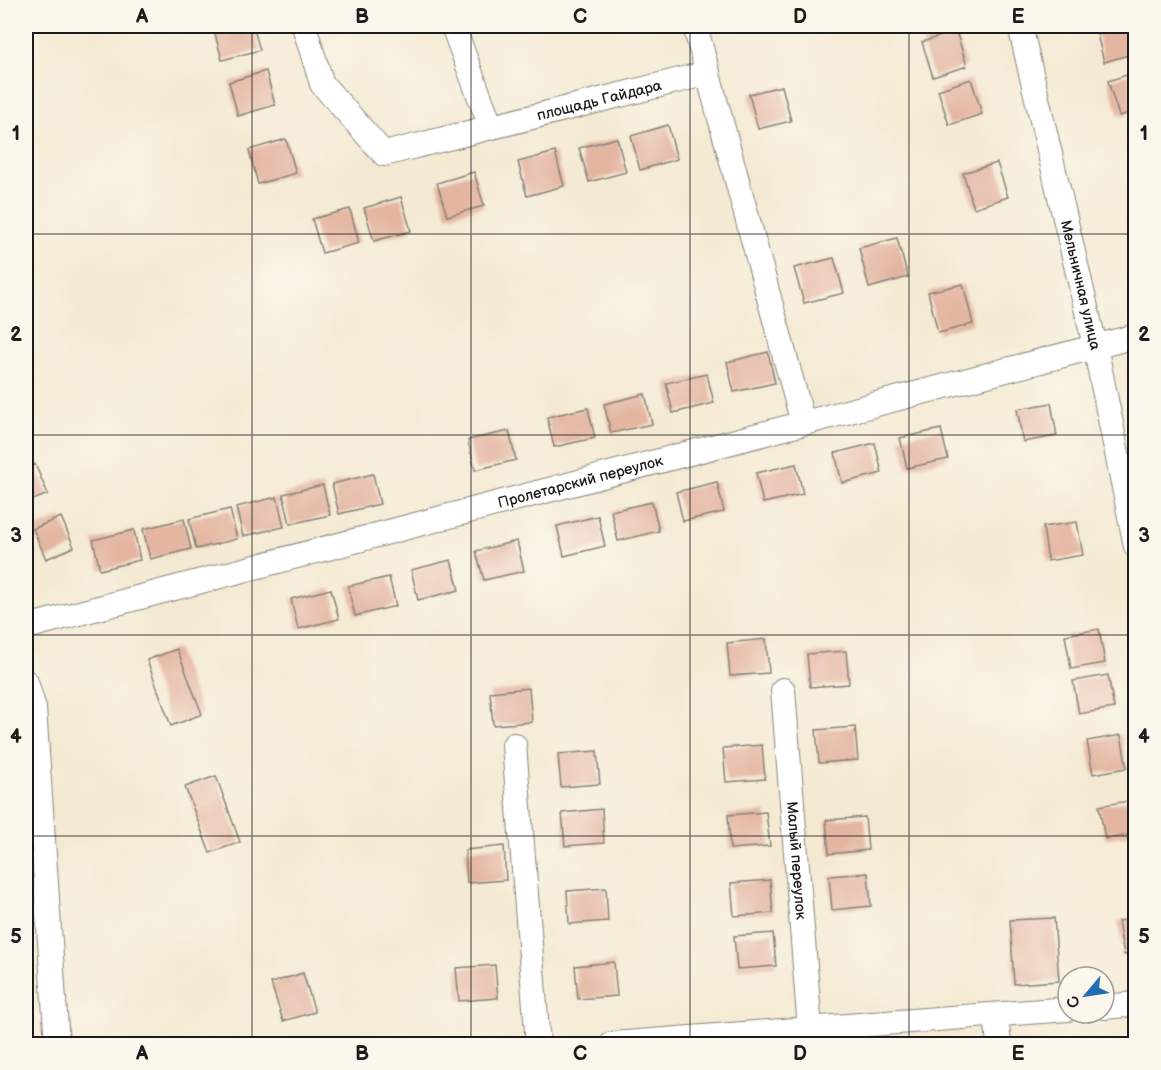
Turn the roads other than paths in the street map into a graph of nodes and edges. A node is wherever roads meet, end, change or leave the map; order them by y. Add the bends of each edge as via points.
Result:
1 (304, 26) edge
2 (453, 26) edge
3 (695, 26) edge
4 (1020, 26) edge
5 (708, 73) junction
6 (492, 128) junction
7 (1136, 336) edge
8 (1095, 346) junction
9 (803, 423) junction
10 (1136, 546) edge
11 (26, 627) edge
12 (26, 681) edge
13 (783, 690) dead end
14 (514, 745) dead end
15 (1136, 1004) edge
16 (1116, 1006) edge
17 (1056, 1011) edge
18 (996, 1015) junction
19 (810, 1029) junction
20 (57, 1044) edge
21 (538, 1044) edge
22 (612, 1044) edge
23 (999, 1044) edge

1 - 6 street, площадь Гайдара via 322,84 384,154
2 - 6 street
3 - 5 street
4 - 8 street, Мельничная улица
5 - 6 street, площадь Гайдара
5 - 9 street
7 - 8 street, Пролетарский переулок
8 - 9 street, Пролетарский переулок
8 - 10 street, Мельничная улица
9 - 11 street, Пролетарский переулок
12 - 20 street via 34,708
13 - 19 street, Малый переулок
14 - 21 street
15 - 16 street
17 - 18 street
18 - 19 street
18 - 23 street
19 - 22 street

